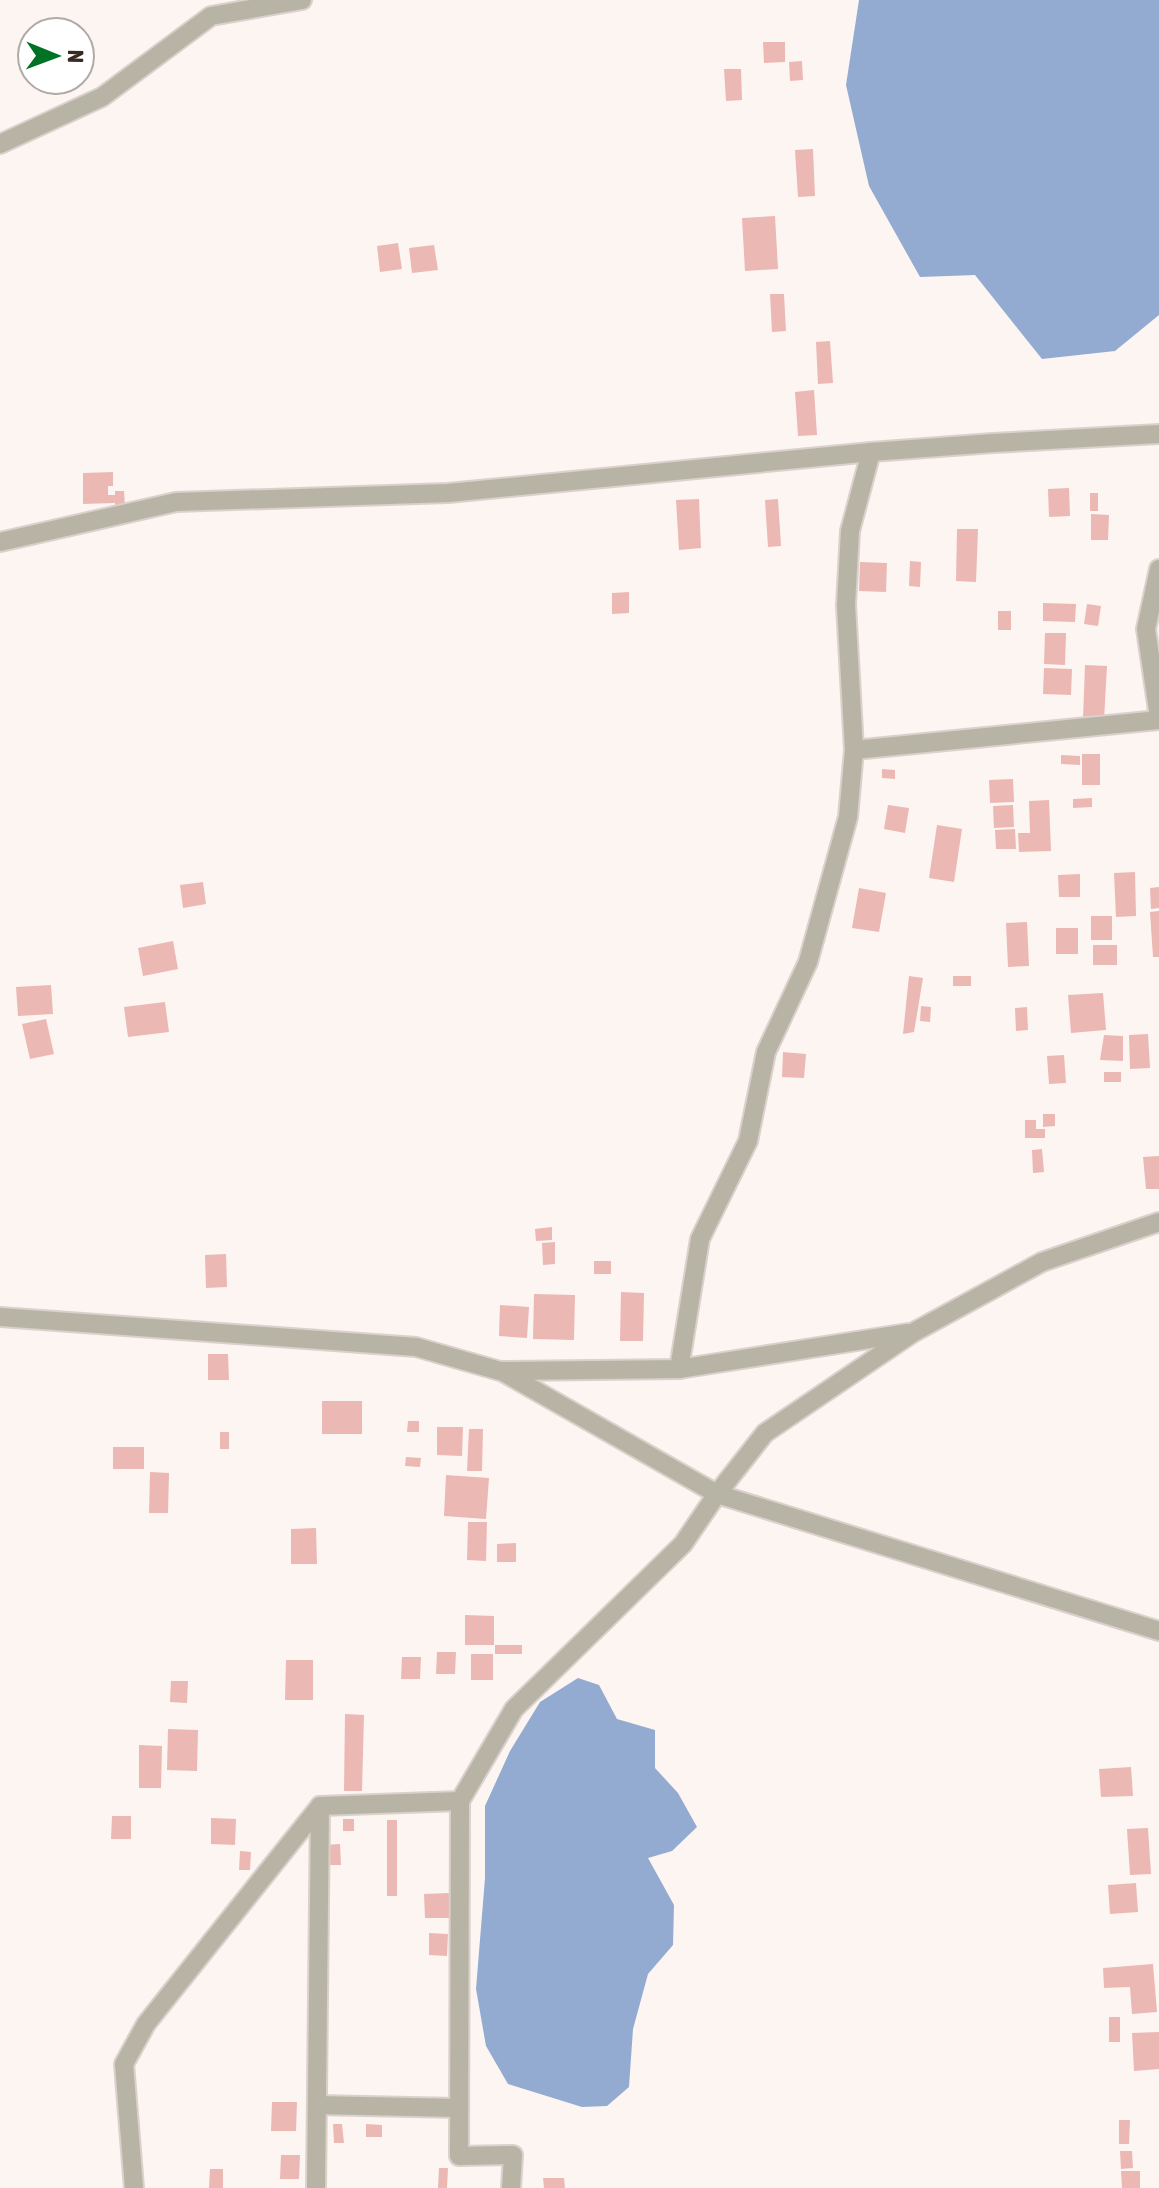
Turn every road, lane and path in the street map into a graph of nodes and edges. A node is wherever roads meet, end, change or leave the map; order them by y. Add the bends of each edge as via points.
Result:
1 (302, 0) edge
2 (0, 144) edge
3 (1159, 434) edge
4 (871, 452) junction
5 (0, 542) edge
6 (1159, 569) edge
7 (1159, 719) edge
8 (854, 750) junction
9 (1159, 1222) edge
10 (0, 1317) edge
11 (914, 1332) junction
12 (679, 1369) junction
13 (500, 1371) junction
14 (717, 1494) junction
15 (1159, 1631) edge
16 (460, 1801) junction
17 (320, 1806) junction
18 (317, 2105) junction
19 (458, 2108) junction
20 (134, 2188) edge
21 (316, 2188) edge
22 (511, 2188) edge

1 - 2 street via 211,16 102,97
3 - 4 street
4 - 5 street via 448,493 176,502
4 - 8 street via 850,531 847,590
6 - 7 street via 1146,629
7 - 8 street
8 - 12 street via 848,817 808,962 766,1052 748,1141 700,1239
9 - 11 street via 1042,1262
10 - 13 street via 416,1347
11 - 12 street
11 - 14 street via 765,1433
12 - 13 street
13 - 14 street
14 - 15 street
14 - 16 street via 683,1544 514,1709
16 - 17 street
16 - 19 street
17 - 18 street
17 - 20 street via 146,2024 124,2064
18 - 19 street
18 - 21 street
19 - 22 street via 459,2156 513,2155

